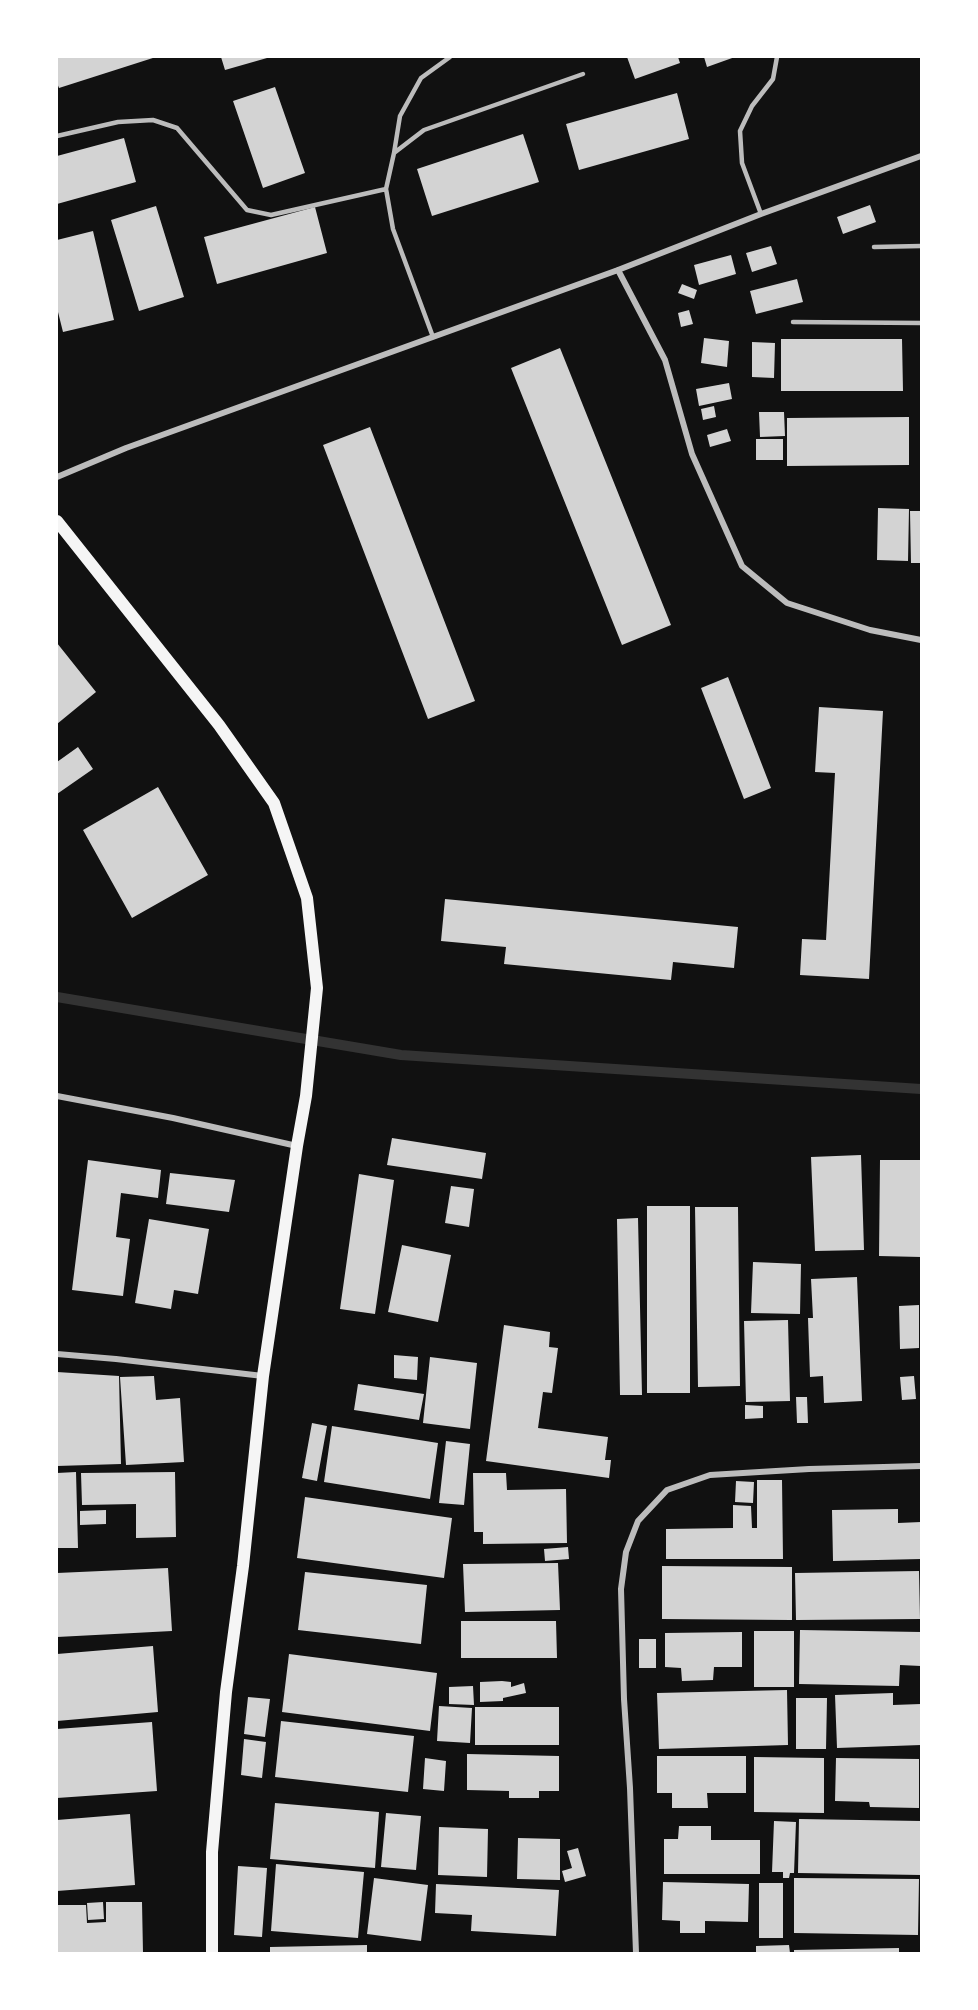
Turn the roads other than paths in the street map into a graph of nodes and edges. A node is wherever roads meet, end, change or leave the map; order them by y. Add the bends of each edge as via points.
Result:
1 (450, 57) edge
2 (777, 57) edge
3 (583, 74) dead end
4 (57, 136) edge
5 (393, 153) junction
6 (921, 156) edge
7 (386, 189) junction
8 (761, 214) junction
9 (921, 246) edge
10 (874, 247) dead end
11 (618, 270) junction
12 (793, 322) dead end
13 (921, 323) edge
14 (432, 336) junction
15 (57, 477) edge
16 (57, 521) edge
17 (921, 640) edge
18 (57, 1096) edge
19 (297, 1146) junction
20 (57, 1354) edge
21 (263, 1376) junction
22 (921, 1466) edge
23 (212, 1953) edge
24 (636, 1953) edge

1 - 5 lane via 421,78 400,116
2 - 8 lane via 773,79 752,106 740,131 742,162
3 - 5 lane via 424,130
4 - 7 lane via 118,122 153,120 177,128 248,210 271,215
5 - 7 lane
6 - 8 street
7 - 14 lane via 393,229
8 - 11 street
9 - 10 lane
11 - 14 street
11 - 17 street via 665,360 692,454 742,566 787,603 870,630
12 - 13 lane
14 - 15 street
16 - 19 main road via 219,725 274,803 308,898 317,988
18 - 19 street
19 - 21 main road
20 - 21 street
21 - 23 main road via 226,1692 212,1852
22 - 24 street via 710,1475 667,1490 638,1521 626,1552 621,1589

